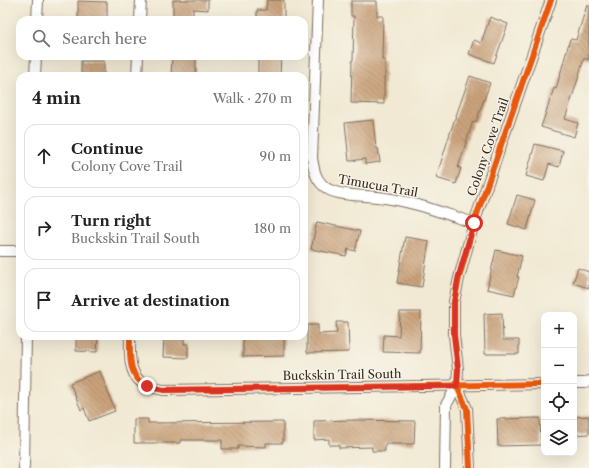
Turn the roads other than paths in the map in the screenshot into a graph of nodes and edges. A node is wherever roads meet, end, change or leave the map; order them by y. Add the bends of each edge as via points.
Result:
1 (38, 0) edge
2 (141, 0) edge
3 (318, 0) edge
4 (551, 0) edge
5 (37, 16) edge
6 (140, 16) edge
7 (36, 60) edge
8 (138, 60) edge
9 (35, 72) edge
10 (137, 72) edge
11 (474, 223) junction
12 (0, 251) edge
13 (16, 251) edge
14 (26, 340) edge
15 (130, 340) edge
16 (589, 381) edge
17 (577, 383) edge
18 (541, 384) edge
19 (457, 386) junction
20 (24, 468) edge
21 (445, 468) edge
22 (470, 468) edge

1 - 5 street
2 - 6 street
3 - 11 street, Timucua Trail via 312,158 319,182 335,193 410,203
4 - 11 street, Colony Cove Trail
7 - 9 street
8 - 10 street
11 - 19 street, Colony Cove Trail via 458,278 454,302
12 - 13 street
14 - 20 street
15 - 19 street, Buckskin Trail South via 133,372 147,386 164,390
16 - 17 street
18 - 19 street, Buckskin Trail South
19 - 21 street, Colony Cove Trail via 446,405
19 - 22 street, Colony Cove Trail via 467,409

